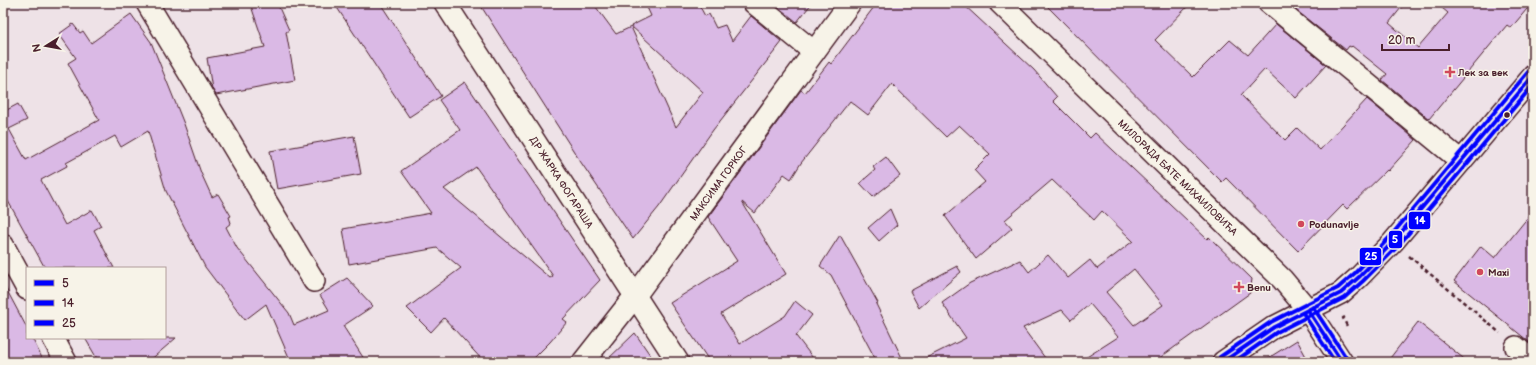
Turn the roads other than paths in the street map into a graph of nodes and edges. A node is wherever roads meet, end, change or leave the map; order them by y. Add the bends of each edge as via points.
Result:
1 (147, 3) edge
2 (445, 3) edge
3 (754, 3) edge
4 (850, 3) edge
5 (1000, 3) edge
6 (1269, 3) edge
7 (814, 52) junction
8 (1533, 76) edge
9 (1462, 161) junction
10 (3, 244) edge
11 (314, 281) dead end
12 (26, 287) edge
13 (635, 296) junction
14 (1308, 310) junction
15 (54, 339) edge
16 (1516, 347) road end
17 (1533, 361) edge
18 (66, 362) edge
19 (583, 362) edge
20 (678, 362) edge
21 (1223, 362) edge
22 (1342, 362) edge

1 - 11 street
2 - 13 street, ДР ЖАРКА ФОГАРАША
3 - 7 street
4 - 7 street, МАКСИМА ГОРКОГ
5 - 14 street, МИЛОРАДА БАТЕ МИХАИЛОВИЋА via 1282,279
6 - 9 street
7 - 13 street, МАКСИМА ГОРКОГ
8 - 9 street
9 - 14 street via 1393,242 1359,277 1341,293
10 - 12 street
13 - 19 street, МАКСИМА ГОРКОГ
13 - 20 street, ДР ЖАРКА ФОГАРАША
14 - 21 street via 1274,327
14 - 22 street, МИЛОРАДА БАТЕ МИХАИЛОВИЋА
15 - 18 street
16 - 17 street

